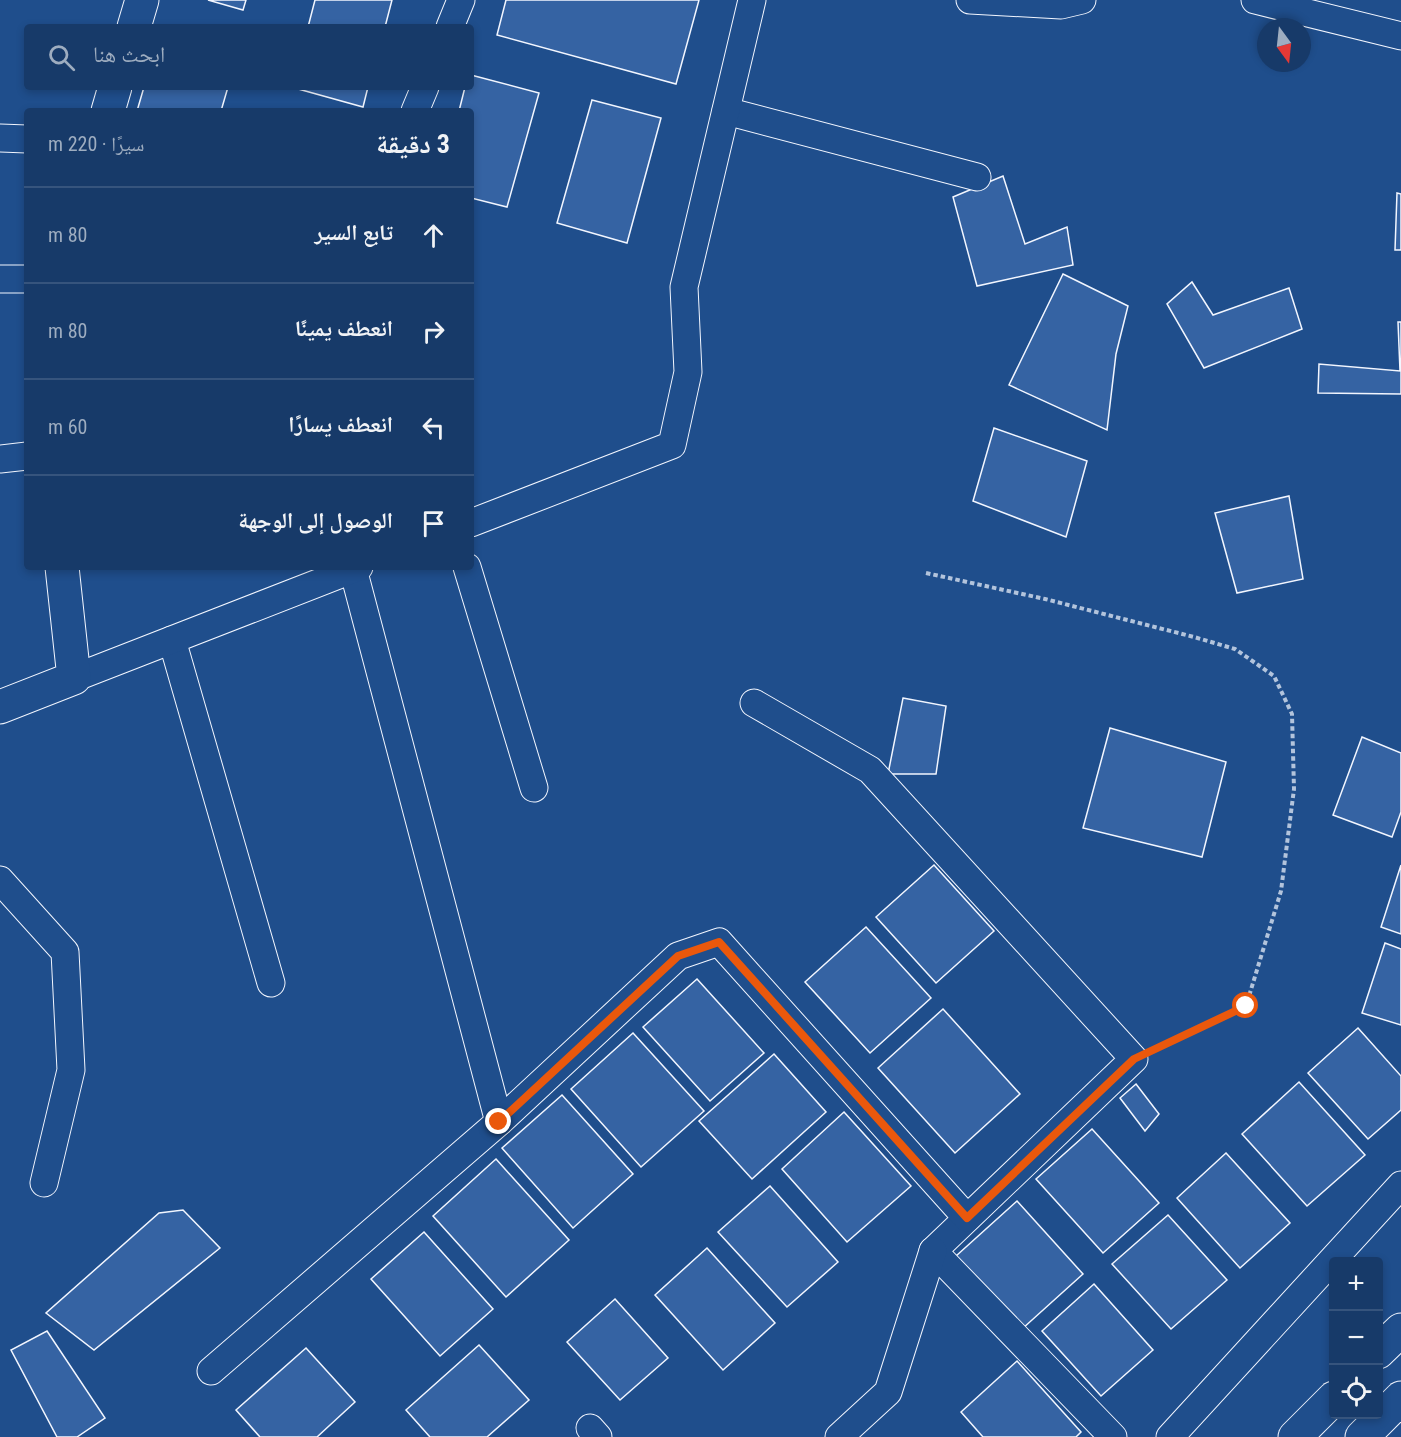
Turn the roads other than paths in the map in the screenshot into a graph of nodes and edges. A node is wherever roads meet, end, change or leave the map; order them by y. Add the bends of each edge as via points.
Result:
1 (142, 0) edge
2 (461, 0) edge
3 (752, 0) edge
4 (970, 0) edge
5 (1082, 0) edge
6 (1255, 0) edge
7 (135, 24) edge
8 (451, 24) edge
9 (1401, 36) edge
10 (114, 90) edge
11 (424, 90) edge
12 (109, 108) edge
13 (416, 108) edge
14 (726, 111) junction
15 (0, 138) edge
16 (24, 139) edge
17 (977, 177) dead end
18 (0, 279) edge
19 (24, 279) edge
20 (24, 456) edge
21 (0, 459) edge
22 (474, 522) edge
23 (62, 570) edge
24 (351, 570) edge
25 (357, 570) edge
26 (468, 570) edge
27 (172, 640) junction
28 (74, 678) junction
29 (753, 703) dead end
30 (0, 707) edge
31 (534, 788) dead end
32 (0, 880) edge
33 (271, 983) dead end
34 (499, 1122) junction
35 (44, 1183) dead end
36 (1401, 1185) edge
37 (967, 1218) junction
38 (933, 1251) junction
39 (1401, 1330) edge
40 (1383, 1347) edge
41 (210, 1371) dead end
42 (1401, 1398) edge
43 (1329, 1403) edge
44 (839, 1437) edge
45 (1113, 1437) edge
46 (1170, 1437) edge
47 (1295, 1437) edge
48 (1362, 1437) edge

1 - 7 street
2 - 8 street
3 - 14 street
4 - 5 street via 1061,5
6 - 9 street
10 - 12 street
11 - 13 street
14 - 17 street
14 - 22 street via 684,287 688,372 672,445
15 - 16 street
18 - 19 street
20 - 21 street
23 - 28 street
24 - 27 street
25 - 34 street
26 - 31 street
27 - 28 street
27 - 33 street
28 - 30 street
29 - 37 street via 870,770 1134,1059
32 - 35 street via 65,952 71,1070
34 - 37 street via 678,956 719,942
34 - 41 street
36 - 46 street
37 - 38 street
38 - 44 street via 888,1392
38 - 45 street
39 - 40 street
42 - 48 street
43 - 47 street

